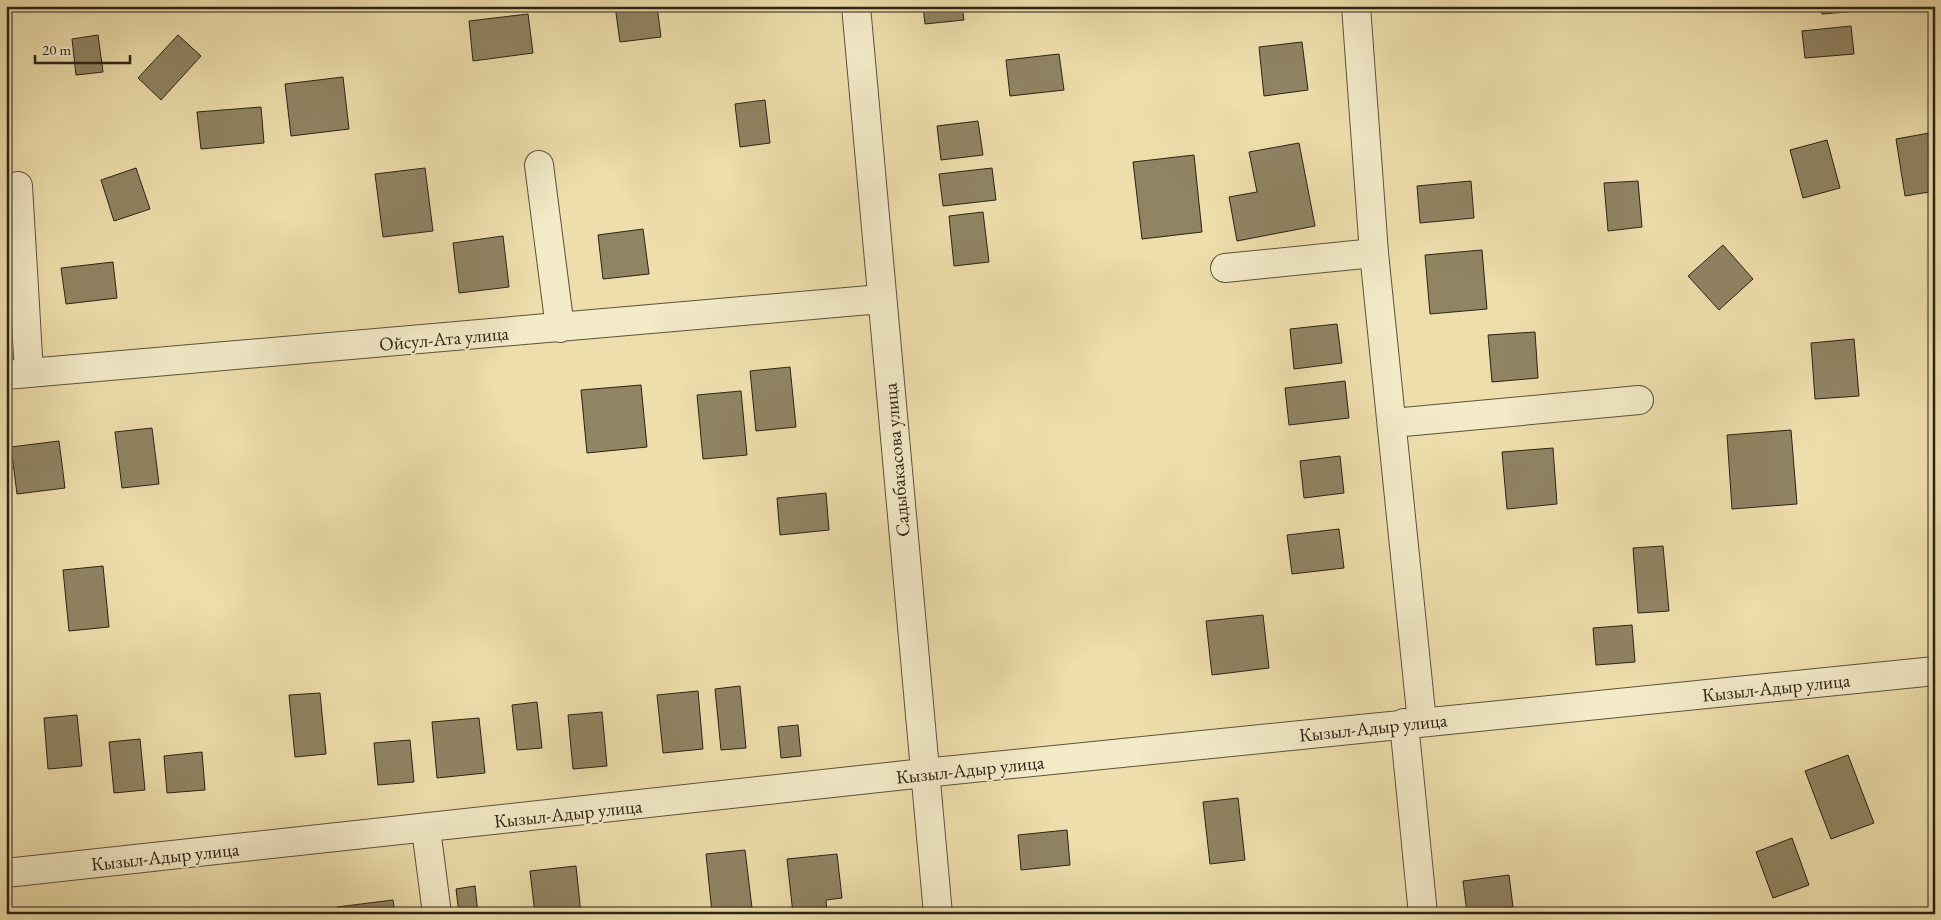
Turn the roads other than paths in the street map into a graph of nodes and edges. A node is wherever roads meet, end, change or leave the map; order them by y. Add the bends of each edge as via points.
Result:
1 (856, 6) edge
2 (1356, 6) edge
3 (539, 166) dead end
4 (18, 186) dead end
5 (1374, 253) junction
6 (1225, 268) dead end
7 (881, 298) junction
8 (560, 328) junction
9 (18, 374) edge
10 (1639, 400) dead end
11 (1393, 422) junction
12 (1935, 671) edge
13 (1413, 723) junction
14 (924, 773) junction
15 (426, 829) junction
16 (6, 873) edge
17 (437, 914) edge
18 (938, 914) edge
19 (1423, 914) edge

1 - 7 street, Садыбакасова улица
2 - 5 street
3 - 8 street
4 - 9 street
5 - 6 street
5 - 11 street
7 - 8 street, Ойсул-Ата улица
7 - 14 street, Садыбакасова улица
8 - 9 street, Ойсул-Ата улица
10 - 11 street
11 - 13 street
12 - 13 street, Кызыл-Адыр улица
13 - 14 street, Кызыл-Адыр улица
13 - 19 street
14 - 15 street, Кызыл-Адыр улица
14 - 18 street, Садыбакасова улица
15 - 16 street, Кызыл-Адыр улица
15 - 17 street

